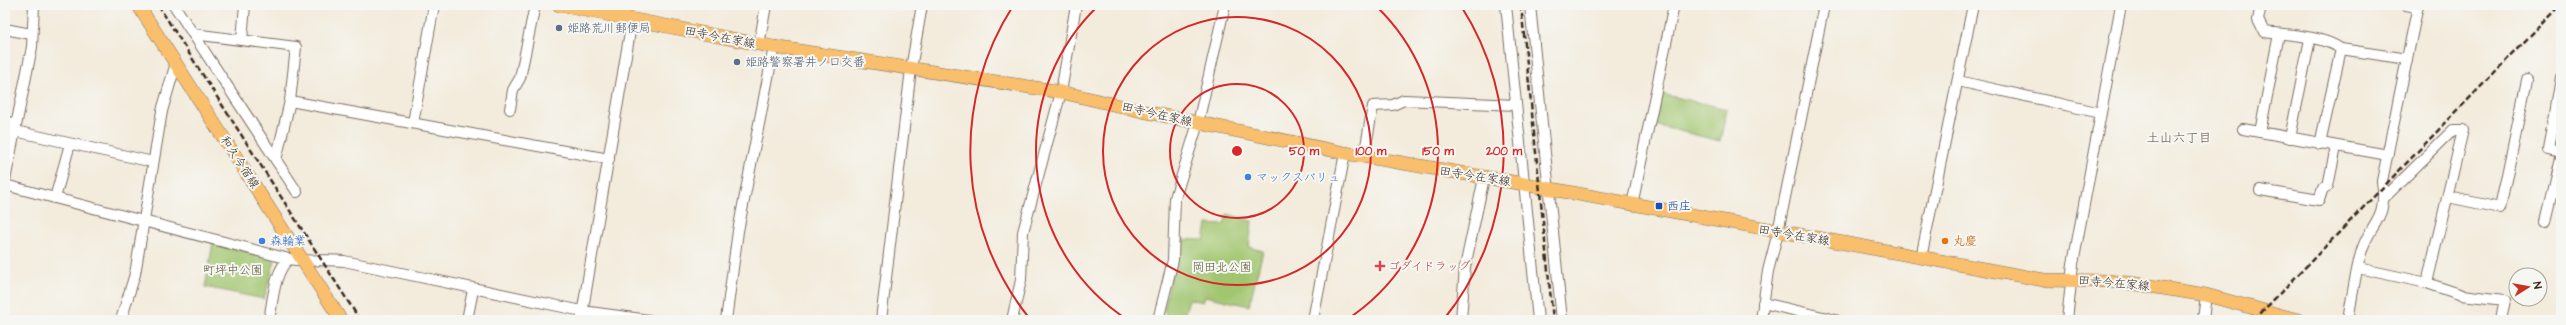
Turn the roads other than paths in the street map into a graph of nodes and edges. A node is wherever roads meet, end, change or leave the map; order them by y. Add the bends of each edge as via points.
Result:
1 (34, 5) edge
2 (138, 5) edge
3 (174, 5) edge
4 (245, 5) edge
5 (434, 5) edge
6 (535, 5) edge
7 (625, 5) edge
8 (766, 5) edge
9 (922, 5) edge
10 (1076, 5) edge
11 (1225, 5) edge
12 (1506, 5) edge
13 (1530, 5) edge
14 (1674, 5) edge
15 (1824, 5) edge
16 (1973, 5) edge
17 (2121, 5) edge
18 (2261, 5) edge
19 (2406, 5) edge
20 (565, 6) edge
21 (2418, 6) edge
22 (628, 19) junction
23 (5, 29) edge
24 (31, 34) junction
25 (193, 34) junction
26 (2279, 34) junction
27 (2310, 39) junction
28 (242, 40) junction
29 (759, 45) junction
30 (774, 47) junction
31 (2341, 49) junction
32 (2407, 59) junction
33 (176, 63) junction
34 (911, 69) junction
35 (2561, 78) edge
36 (2528, 80) dead end
37 (1958, 81) junction
38 (1061, 92) junction
39 (290, 101) junction
40 (1516, 105) junction
41 (510, 109) dead end
42 (2101, 113) junction
43 (5, 121) edge
44 (413, 123) junction
45 (1198, 123) junction
46 (15, 127) junction
47 (2243, 129) dead end
48 (2260, 132) junction
49 (2290, 138) junction
50 (70, 144) junction
51 (2320, 144) junction
52 (2336, 147) junction
53 (2561, 152) edge
54 (1345, 153) junction
55 (2388, 156) junction
56 (1364, 157) junction
57 (609, 159) junction
58 (2561, 159) edge
59 (276, 160) junction
60 (153, 162) junction
61 (1484, 178) junction
62 (2559, 178) edge
63 (5, 180) edge
64 (1524, 184) junction
65 (5, 185) edge
66 (1548, 190) junction
67 (2260, 190) dead end
68 (297, 192) dead end
69 (2448, 196) junction
70 (56, 198) junction
71 (2384, 198) junction
72 (1632, 205) junction
73 (143, 220) junction
74 (2546, 220) dead end
75 (1778, 232) junction
76 (289, 258) junction
77 (1921, 258) junction
78 (304, 262) junction
79 (2358, 268) junction
80 (2072, 280) junction
81 (2427, 283) junction
82 (473, 290) junction
83 (2206, 295) junction
84 (1763, 303) junction
85 (582, 316) edge
86 (2271, 317) edge
87 (121, 320) edge
88 (269, 320) edge
89 (342, 320) edge
90 (467, 320) edge
91 (649, 320) edge
92 (726, 320) edge
93 (881, 320) edge
94 (1012, 320) edge
95 (1158, 320) edge
96 (1313, 320) edge
97 (1461, 320) edge
98 (1538, 320) edge
99 (1562, 320) edge
100 (1761, 320) edge
101 (1836, 320) edge
102 (2067, 320) edge
103 (2203, 320) edge
104 (2298, 320) edge
105 (2348, 320) edge
106 (2501, 320) edge

1 - 24 street
2 - 33 main road, 和久今宿線
3 - 25 street
4 - 28 street
5 - 44 street
6 - 41 street via 520,78 513,90
7 - 22 street
8 - 29 street
9 - 34 street
10 - 38 street
11 - 45 street
12 - 40 street
13 - 66 street
14 - 72 street
15 - 75 street
16 - 37 street
17 - 42 street
18 - 26 street via 2258,20 2264,32
19 - 21 street
20 - 22 main road, 田寺今在家線
21 - 32 street
22 - 29 main road, 田寺今在家線
22 - 57 street
23 - 24 street
24 - 46 street via 32,47
25 - 28 street
25 - 59 street
26 - 27 street
26 - 48 street
27 - 31 street
27 - 49 street
28 - 39 street via 296,46
29 - 30 main road, 田寺今在家線
30 - 34 main road, 田寺今在家線
30 - 92 street via 738,231
31 - 32 street
31 - 51 street
32 - 55 street
33 - 60 street via 165,99
33 - 78 main road, 和久今宿線
34 - 38 main road, 田寺今在家線
34 - 93 street
35 - 53 street via 2550,150
36 - 69 street via 2500,208
37 - 42 street
37 - 77 street
38 - 45 main road, 田寺今在家線
38 - 94 street via 1033,190 1024,232 1021,280
39 - 44 street
39 - 59 street
40 - 56 street via 1404,100 1393,105 1373,106
40 - 64 street
42 - 80 street
43 - 46 street
44 - 57 street
45 - 54 main road, 田寺今在家線
45 - 95 street via 1175,198 1173,260
46 - 50 street
46 - 63 street
47 - 48 street
48 - 49 street
49 - 51 street
50 - 60 street
50 - 70 street
51 - 52 street
52 - 55 street
52 - 67 street via 2328,186 2323,188 2319,200
54 - 56 main road, 田寺今在家線
54 - 96 street
55 - 71 street via 2382,181
56 - 61 main road, 田寺今在家線
57 - 85 street
58 - 62 street
59 - 68 street
60 - 73 street
61 - 64 main road, 田寺今在家線
61 - 97 street via 1465,267
62 - 74 street
64 - 66 main road, 田寺今在家線
64 - 98 street
65 - 70 street
66 - 72 main road, 田寺今在家線
66 - 99 street
69 - 71 street via 2463,130 2453,130
69 - 81 street
70 - 73 street
71 - 79 street via 2381,216 2361,251
72 - 75 main road, 田寺今在家線
73 - 76 street
73 - 87 street via 134,274
75 - 77 main road, 田寺今在家線
75 - 84 street
76 - 78 street
76 - 88 street via 279,273
77 - 80 main road, 田寺今在家線 via 2044,280
78 - 82 street via 327,259 344,261
78 - 89 main road, 和久今宿線
79 - 81 street
79 - 105 street
80 - 83 main road, 田寺今在家線 via 2108,281
80 - 102 street
81 - 106 street via 2462,295 2505,300
82 - 85 street
82 - 90 street
83 - 86 main road, 田寺今在家線
83 - 103 street
84 - 100 street
84 - 101 street
85 - 91 street
86 - 104 main road, 田寺今在家線

